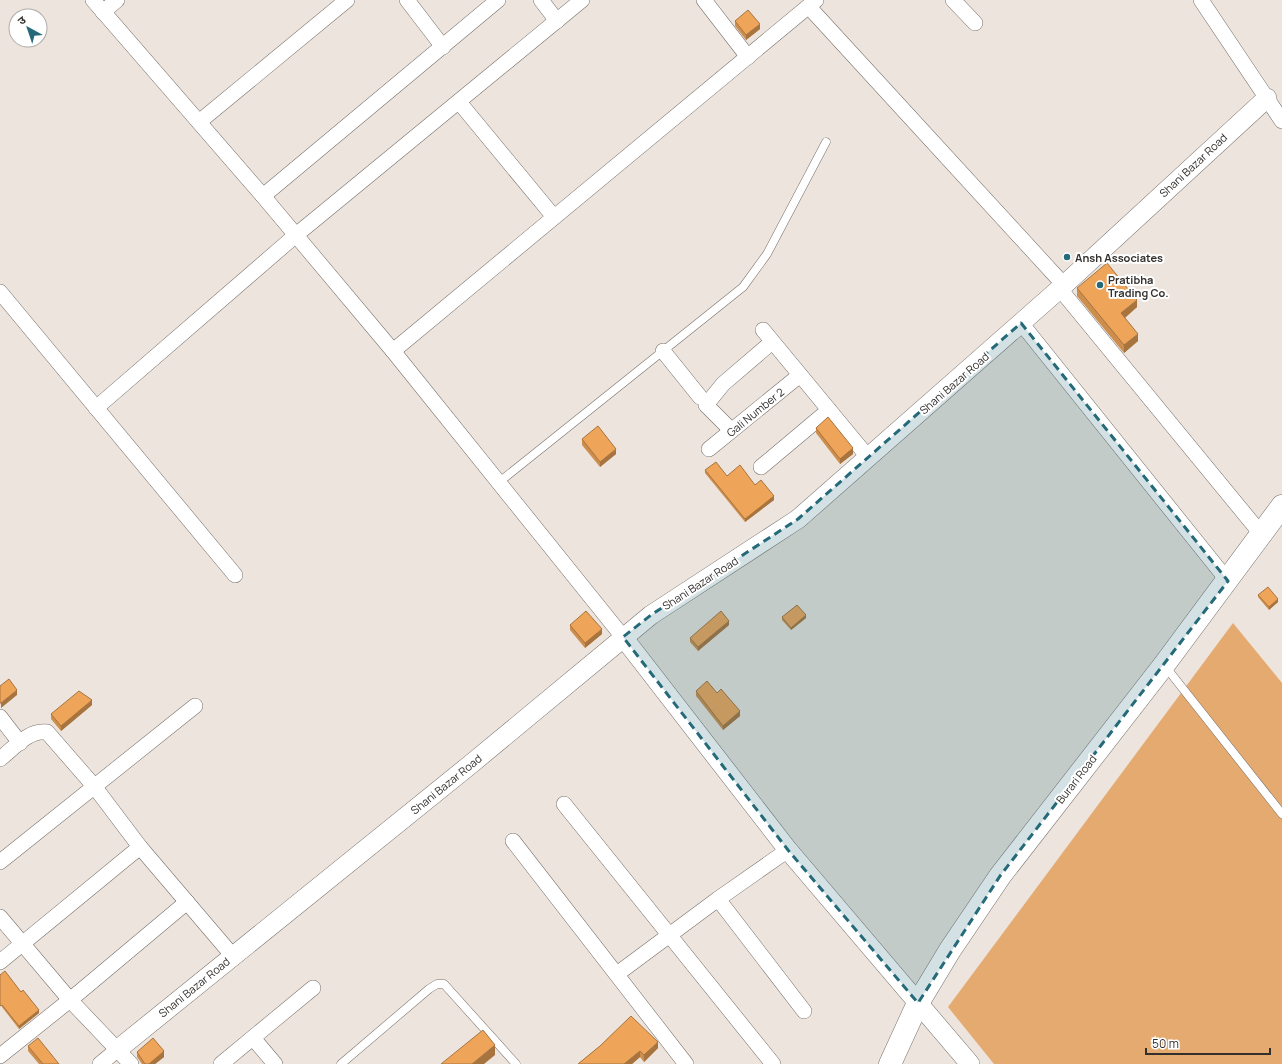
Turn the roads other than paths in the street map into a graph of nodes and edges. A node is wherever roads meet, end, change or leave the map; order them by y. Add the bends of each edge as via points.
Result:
1 (93, 0) edge
2 (117, 0) edge
3 (347, 0) edge
4 (407, 0) edge
5 (498, 0) edge
6 (541, 0) edge
7 (582, 0) edge
8 (704, 0) edge
9 (953, 0) edge
10 (1201, 0) edge
11 (813, 3) edge
12 (103, 12) junction
13 (557, 21) junction
14 (975, 23) dead end
15 (443, 47) junction
16 (748, 57) junction
17 (1267, 98) junction
18 (458, 102) junction
19 (1282, 121) edge
20 (199, 122) junction
21 (826, 142) dead end
22 (263, 196) junction
23 (554, 217) junction
24 (296, 235) junction
25 (1062, 287) junction
26 (0, 292) edge
27 (1021, 323) junction
28 (763, 330) dead end
29 (772, 342) junction
30 (393, 351) junction
31 (663, 351) junction
32 (800, 375) junction
33 (700, 397) dead end
34 (96, 408) junction
35 (829, 410) junction
36 (731, 430) junction
37 (709, 449) dead end
38 (868, 457) junction
39 (762, 467) dead end
40 (498, 482) junction
41 (1282, 506) edge
42 (1262, 535) junction
43 (235, 575) dead end
44 (1228, 581) junction
45 (623, 637) junction
46 (1164, 665) junction
47 (196, 706) dead end
48 (0, 717) edge
49 (20, 743) junction
50 (0, 759) edge
51 (94, 786) junction
52 (564, 804) dead end
53 (1282, 814) edge
54 (513, 842) dead end
55 (140, 846) junction
56 (788, 850) junction
57 (0, 862) edge
58 (718, 899) junction
59 (187, 902) junction
60 (0, 917) edge
61 (669, 934) junction
62 (23, 944) junction
63 (232, 955) junction
64 (0, 962) edge
65 (617, 974) junction
66 (313, 988) dead end
67 (70, 1000) junction
68 (918, 1003) junction
69 (804, 1011) dead end
70 (253, 1038) junction
71 (117, 1050) junction
72 (0, 1056) edge
73 (100, 1064) edge
74 (131, 1064) edge
75 (221, 1064) edge
76 (275, 1064) edge
77 (341, 1064) edge
78 (516, 1064) edge
79 (686, 1064) edge
80 (773, 1064) edge
81 (890, 1064) edge
82 (970, 1064) edge

1 - 12 street
2 - 12 street
3 - 20 street
4 - 15 street
5 - 15 street
6 - 13 street
7 - 13 street
8 - 16 street
9 - 14 street
10 - 17 street
11 - 16 street
11 - 25 street
12 - 20 street
13 - 18 street
15 - 22 street
16 - 23 street
17 - 19 street
17 - 25 street, Shani Bazar Road
18 - 23 street
18 - 24 street
20 - 22 street
21 - 31 lane via 767,254 743,286
22 - 24 street
23 - 30 street
24 - 30 street
24 - 34 street
25 - 27 street, Shani Bazar Road
25 - 42 street
26 - 34 street
27 - 38 street, Shani Bazar Road
27 - 44 street
28 - 29 street
29 - 32 street
29 - 36 street via 723,384 706,405
30 - 40 street
31 - 33 street
31 - 40 lane
32 - 35 street
32 - 36 street, Gali Number 2
34 - 43 street
35 - 38 street
35 - 39 street
36 - 37 street, Gali Number 2
38 - 45 street, Shani Bazar Road via 798,519 651,615
40 - 45 street
41 - 42 main road, Burari Road
42 - 44 main road, Burari Road
44 - 46 main road, Burari Road
45 - 56 street
45 - 63 street, Shani Bazar Road via 471,764
46 - 53 lane
46 - 68 main road, Burari Road via 1000,876
47 - 51 street
48 - 49 street
49 - 50 street
49 - 51 street via 38,731 47,732
51 - 55 street
51 - 57 street
52 - 61 street
54 - 65 street
55 - 59 street
55 - 62 street
56 - 58 street
56 - 68 street
58 - 61 street
58 - 69 street
59 - 63 street
59 - 67 street
60 - 62 street
61 - 65 street
61 - 80 street
62 - 64 street
62 - 67 street
63 - 71 street, Shani Bazar Road
65 - 79 street
66 - 70 street
67 - 71 street
67 - 72 street
68 - 81 main road, Burari Road
68 - 82 street
70 - 75 street
70 - 76 street
71 - 73 street
71 - 74 street
77 - 78 lane via 429,989 437,984 444,984

